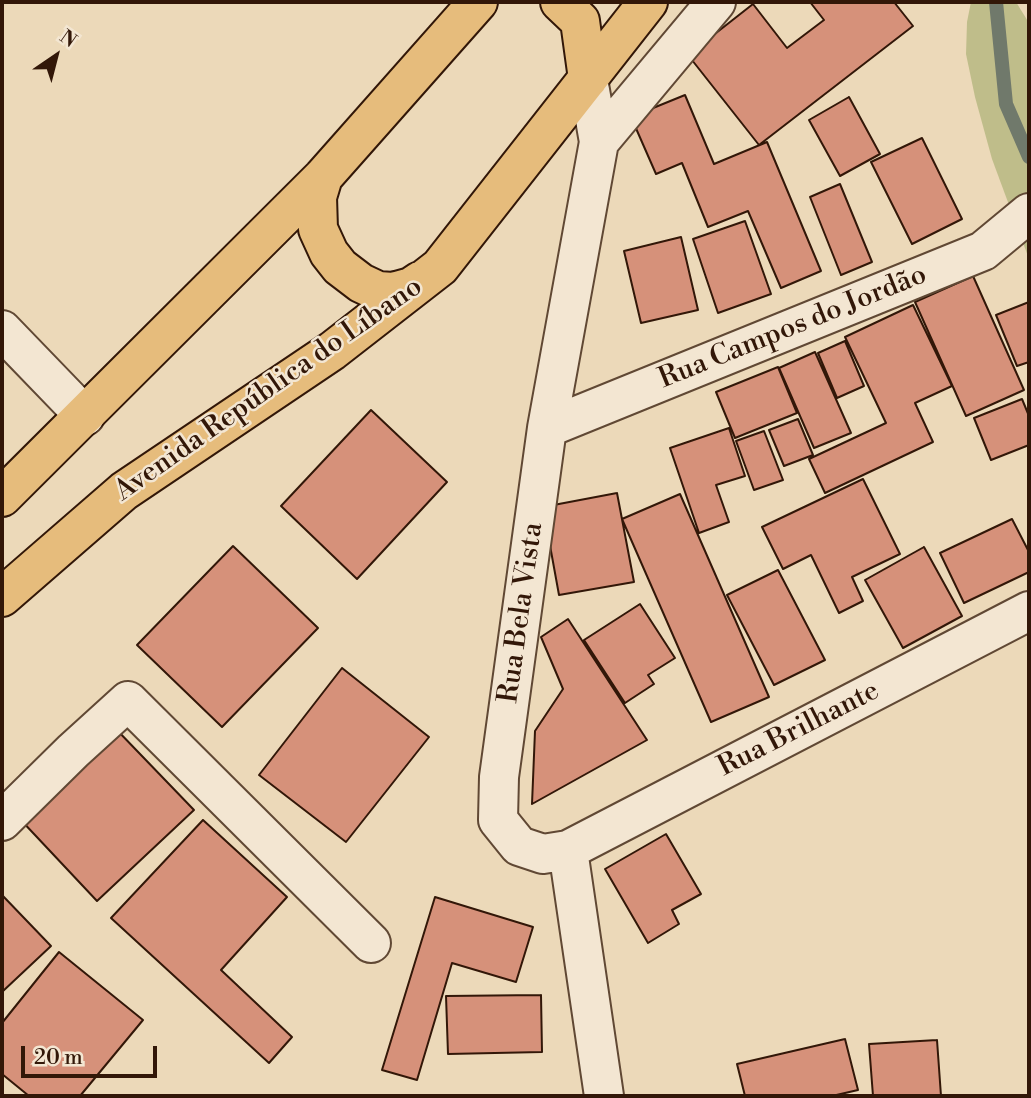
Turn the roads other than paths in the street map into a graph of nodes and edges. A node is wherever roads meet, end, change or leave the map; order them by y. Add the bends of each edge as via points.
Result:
1 (478, 2) edge
2 (560, 2) edge
3 (648, 2) edge
4 (716, 2) edge
5 (588, 79) junction
6 (599, 142) junction
7 (323, 177) junction
8 (1029, 213) edge
9 (440, 267) junction
10 (2, 330) edge
11 (85, 416) junction
12 (547, 428) junction
13 (2, 497) edge
14 (2, 597) edge
15 (1029, 611) edge
16 (2, 821) edge
17 (568, 850) junction
18 (371, 943) dead end
19 (604, 1096) edge

1 - 7 main road
2 - 5 main road via 580,21
3 - 5 main road, Avenida República do Líbano
4 - 6 street
5 - 6 street, Rua Bela Vista
5 - 9 main road, Avenida República do Líbano
6 - 12 street, Rua Bela Vista
7 - 9 main road via 317,197 318,229 340,267 361,283 393,292
7 - 11 main road
8 - 12 street, Rua Campos do Jordão via 983,251
9 - 14 main road, Avenida República do Líbano via 332,351 124,491
10 - 11 street
11 - 13 main road
12 - 17 street, Rua Bela Vista via 499,777 498,820 519,846 543,854
15 - 17 street, Rua Brilhante
16 - 18 street via 128,701
17 - 19 street

